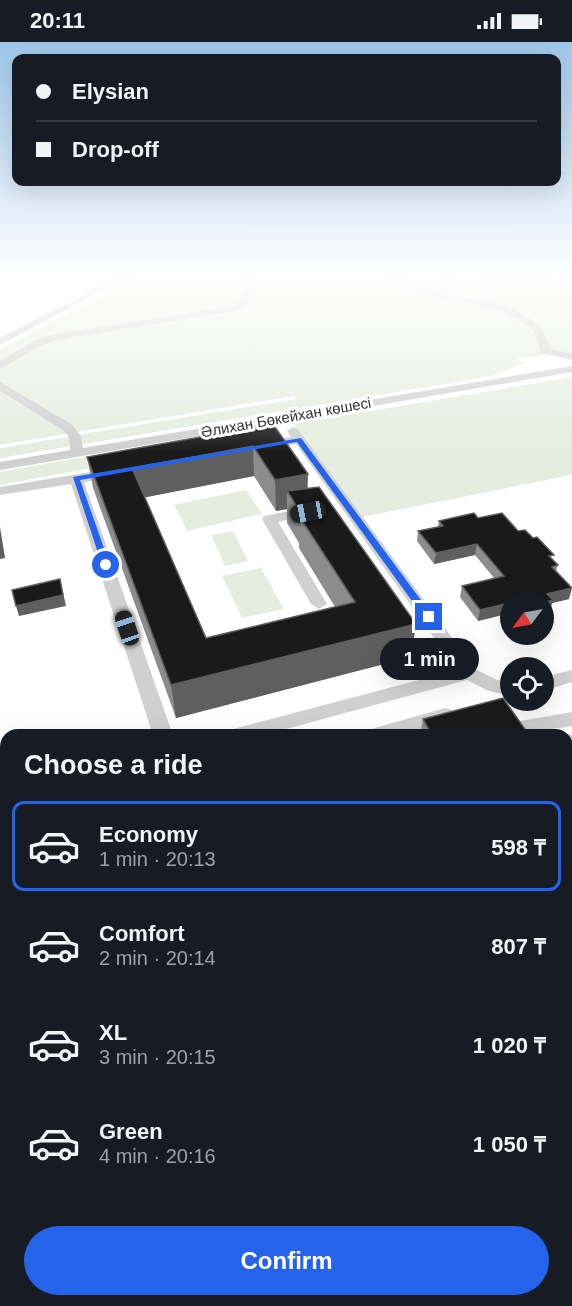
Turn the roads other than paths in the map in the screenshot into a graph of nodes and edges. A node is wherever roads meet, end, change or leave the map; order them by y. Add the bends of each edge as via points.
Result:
1 (15, 334) edge
2 (74, 334) edge
3 (540, 334) edge
4 (0, 342) edge
5 (545, 351) junction
6 (572, 357) edge
7 (0, 366) edge
8 (572, 369) edge
9 (512, 379) junction
10 (0, 386) edge
11 (283, 418) junction
12 (299, 440) junction
13 (109, 447) junction
14 (254, 448) edge
15 (77, 452) junction
16 (0, 466) edge
17 (76, 479) junction
18 (0, 491) edge
19 (346, 504) junction
20 (319, 604) dead end
21 (469, 673) junction
22 (572, 676) edge
23 (554, 681) edge
24 (500, 687) edge
25 (492, 702) edge
26 (460, 711) edge
27 (572, 719) edge
28 (161, 729) edge
29 (259, 729) edge
30 (396, 729) edge
31 (557, 729) edge

1 - 4 street
2 - 7 street via 38,343
3 - 5 street
5 - 6 street
5 - 9 street via 534,366
8 - 9 street, Әлихан Бөкейхан көшесі
9 - 11 street, Әлихан Бөкейхан көшесі
10 - 15 street via 68,427 75,436
11 - 12 street
11 - 13 street, Әлихан Бөкейхан көшесі
12 - 14 street
12 - 19 street
13 - 15 street, Әлихан Бөкейхан көшесі
13 - 17 street via 123,471
15 - 16 street, Әлихан Бөкейхан көшесі
17 - 18 street
17 - 28 street
19 - 20 street via 269,519
19 - 21 street
21 - 24 street
21 - 29 street
22 - 23 street
25 - 31 street via 516,729
26 - 30 street
27 - 31 street

